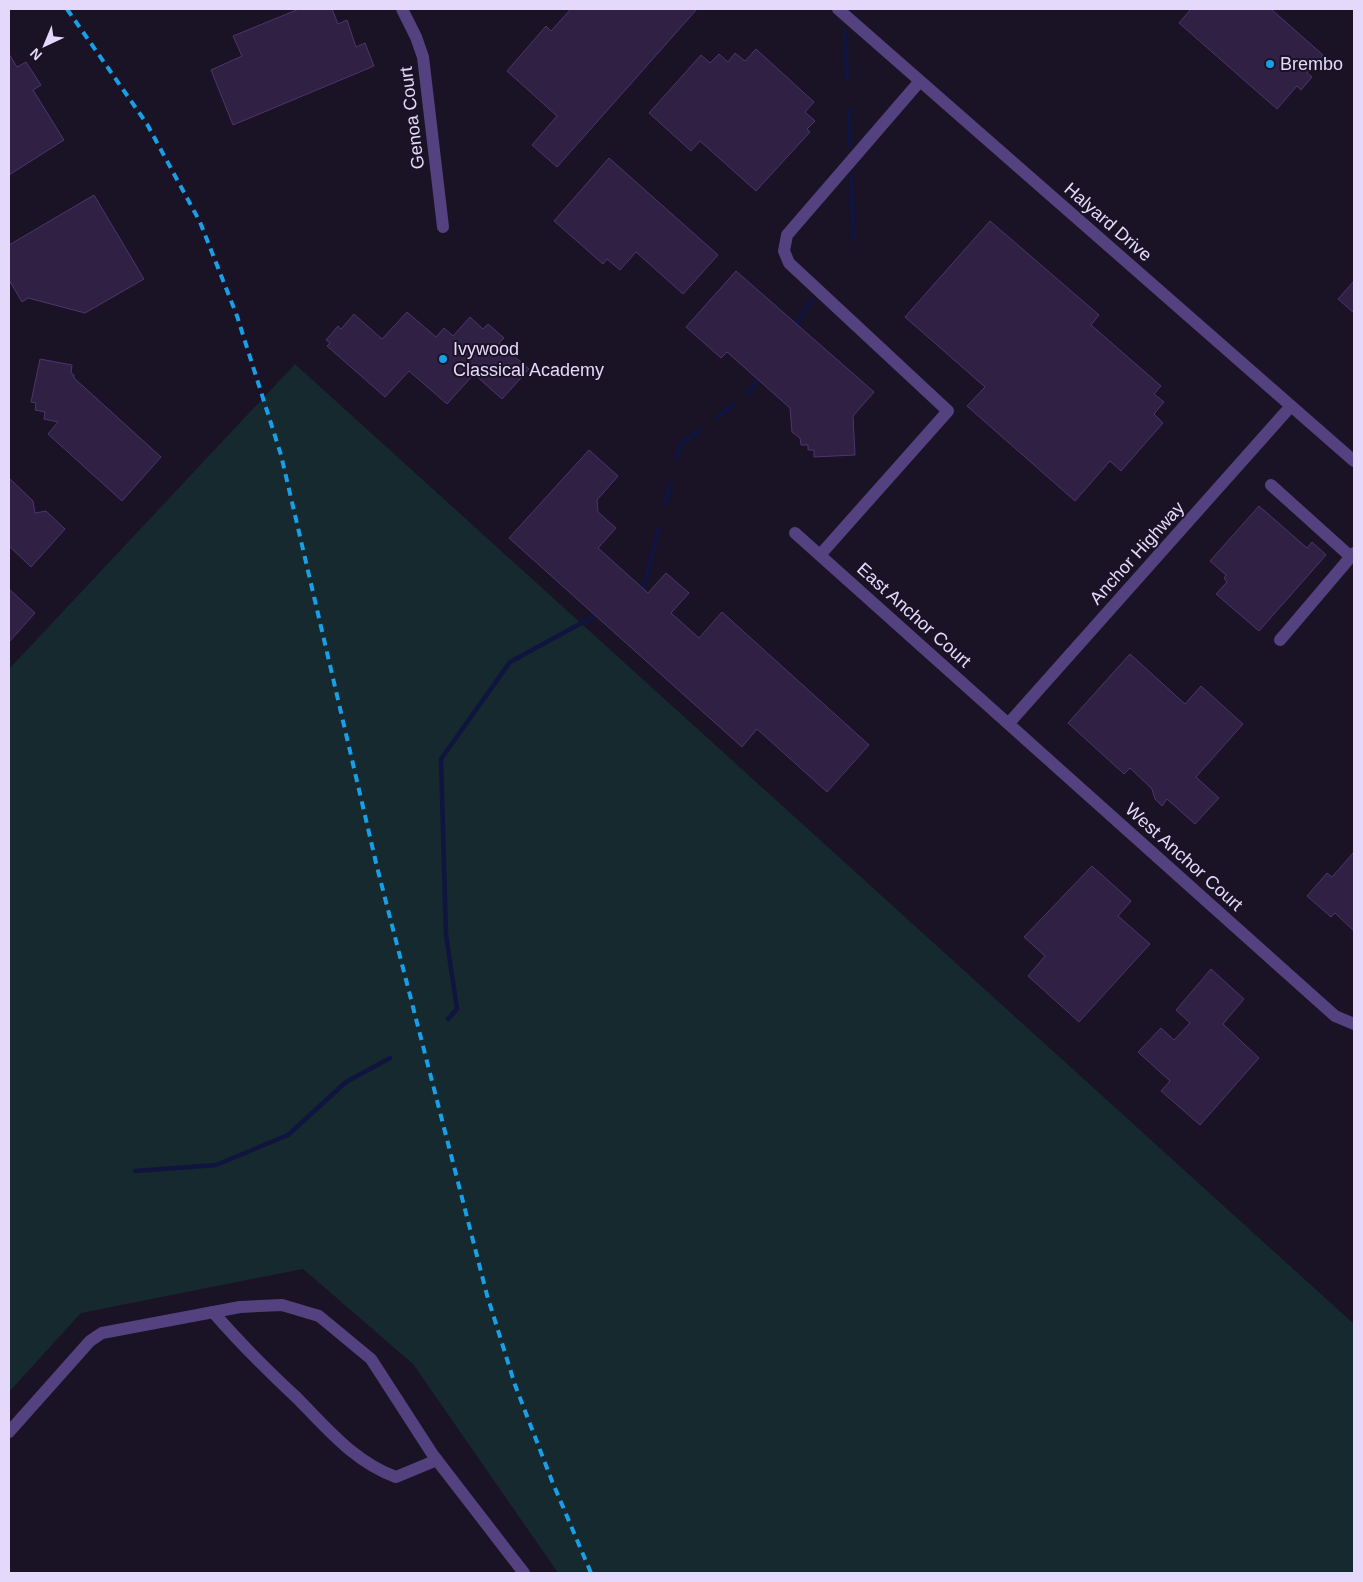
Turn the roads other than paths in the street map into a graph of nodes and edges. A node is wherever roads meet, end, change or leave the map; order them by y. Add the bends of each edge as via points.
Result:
1 (402, 9) edge
2 (838, 9) edge
3 (920, 81) junction
4 (443, 227) dead end
5 (1291, 406) junction
6 (1354, 461) edge
7 (1271, 485) dead end
8 (795, 532) dead end
9 (820, 555) junction
10 (1352, 555) edge
11 (1280, 640) dead end
12 (1009, 723) junction
13 (1354, 1024) edge
14 (213, 1312) junction
15 (9, 1432) edge
16 (437, 1460) junction
17 (524, 1573) edge

1 - 4 street, Genoa Court via 423,57
2 - 3 street, Halyard Drive
3 - 5 street, Halyard Drive
3 - 9 street via 787,235 784,251 789,263 948,410
5 - 6 street, Halyard Drive
5 - 12 street, Anchor Highway
7 - 10 street
8 - 9 street, East Anchor Court
9 - 12 street, East Anchor Court
10 - 11 street
12 - 13 street, West Anchor Court via 1335,1016
14 - 15 street via 102,1334 90,1340
14 - 16 street via 356,1456 376,1470 396,1477
14 - 16 street via 282,1305 319,1316 371,1359
16 - 17 street

